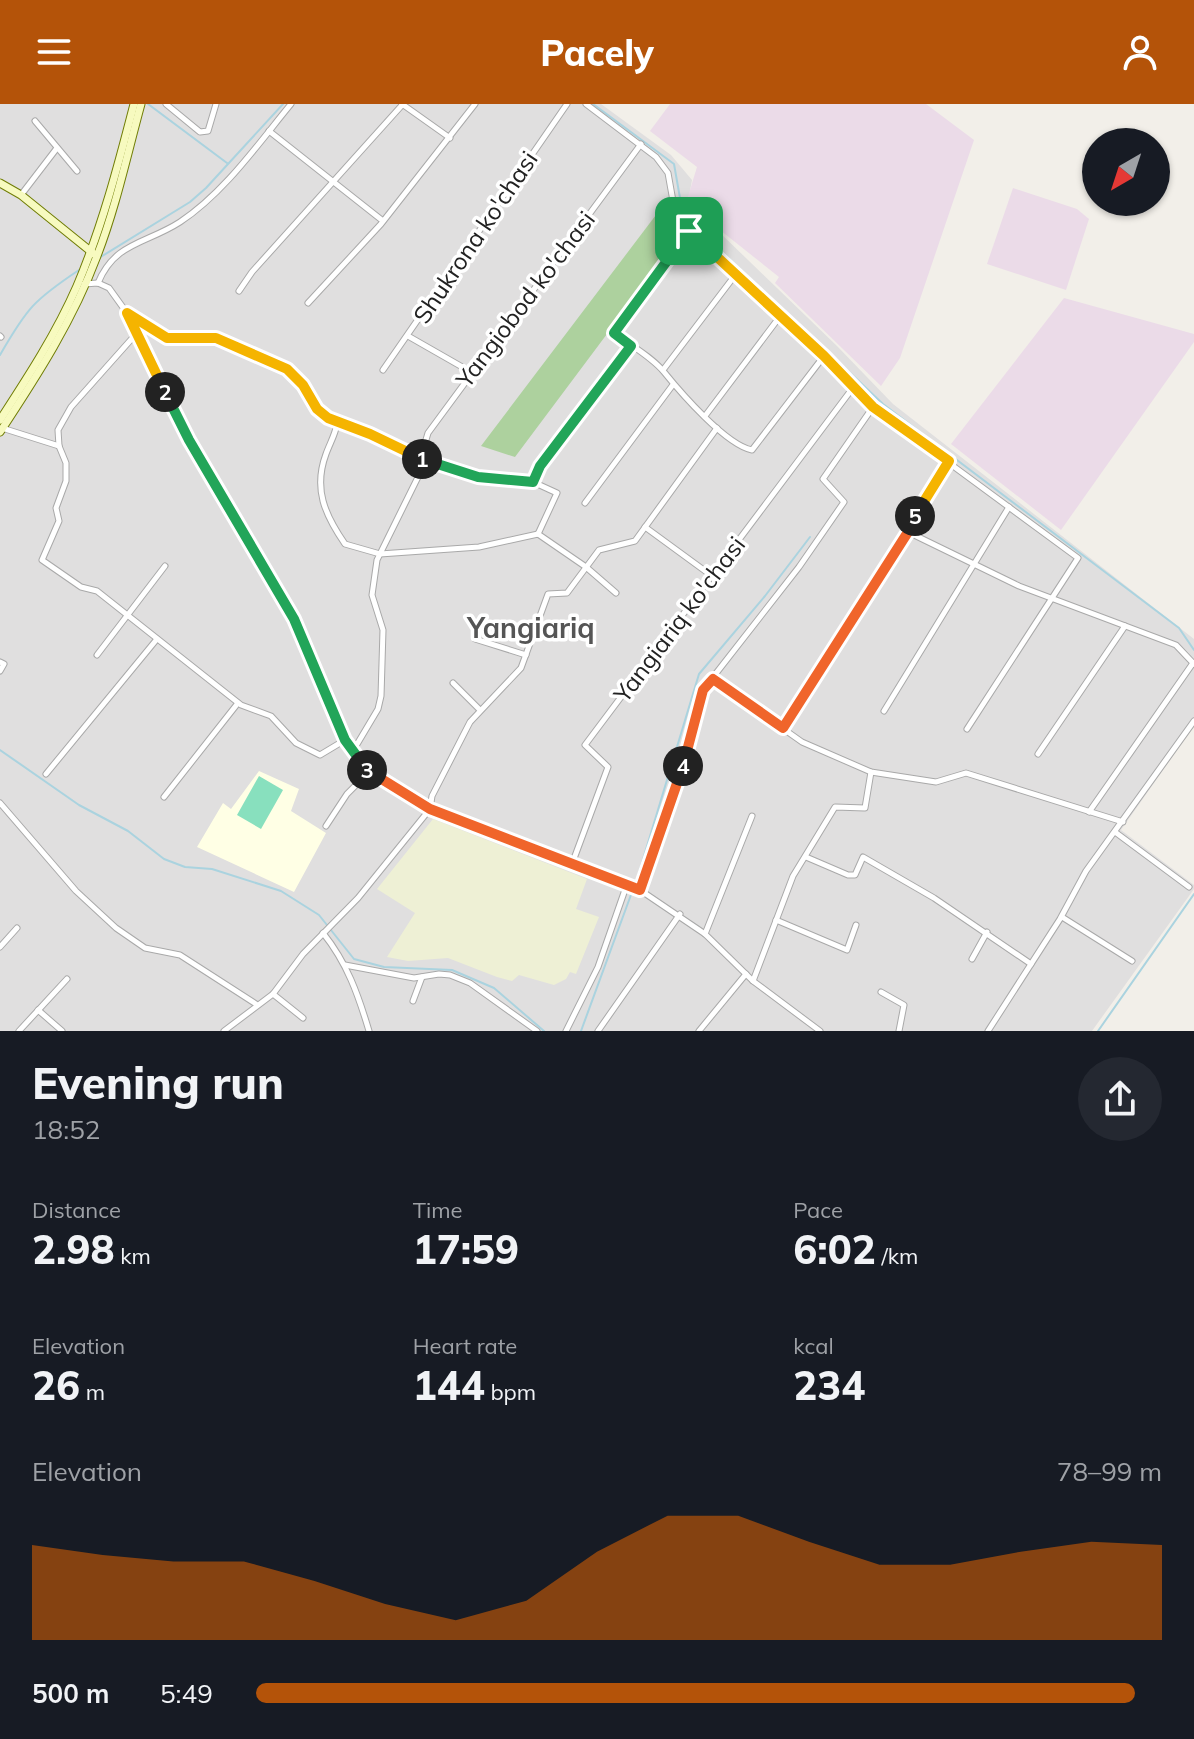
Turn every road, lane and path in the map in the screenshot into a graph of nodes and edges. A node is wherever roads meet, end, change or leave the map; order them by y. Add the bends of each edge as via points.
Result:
1 (166, 104) edge
2 (216, 104) edge
3 (291, 104) edge
4 (402, 104) edge
5 (475, 104) edge
6 (567, 104) edge
7 (586, 104) edge
8 (137, 106) edge
9 (35, 121) dead end
10 (269, 131) junction
11 (450, 138) junction
12 (641, 144) junction
13 (57, 148) junction
14 (77, 171) dead end
15 (0, 183) edge
16 (335, 183) junction
17 (21, 195) junction
18 (383, 221) junction
19 (689, 231) junction
20 (90, 261) junction
21 (736, 274) junction
22 (98, 283) junction
23 (82, 284) junction
24 (239, 291) dead end
25 (308, 303) dead end
26 (127, 313) junction
27 (781, 315) junction
28 (136, 334) junction
29 (408, 336) junction
30 (631, 346) junction
31 (824, 356) junction
32 (383, 370) dead end
33 (663, 370) junction
34 (471, 372) junction
35 (855, 385) junction
36 (672, 386) junction
37 (873, 407) junction
38 (705, 416) junction
39 (337, 424) junction
40 (1, 427) edge
41 (717, 428) junction
42 (59, 446) junction
43 (423, 460) junction
44 (949, 461) junction
45 (533, 482) junction
46 (585, 503) dead end
47 (1009, 507) junction
48 (645, 527) junction
49 (908, 532) junction
50 (538, 534) junction
51 (380, 554) junction
52 (974, 563) junction
53 (165, 566) dead end
54 (586, 567) junction
55 (712, 576) junction
56 (616, 593) dead end
57 (1052, 599) junction
58 (127, 616) junction
59 (1125, 626) junction
60 (157, 639) junction
61 (475, 639) dead end
62 (97, 655) dead end
63 (526, 655) junction
64 (2, 663) edge
65 (1194, 664) edge
66 (0, 671) edge
67 (713, 679) junction
68 (453, 683) dead end
69 (238, 703) junction
70 (480, 710) junction
71 (884, 711) dead end
72 (1194, 721) edge
73 (783, 728) junction
74 (967, 729) dead end
75 (345, 740) junction
76 (353, 751) junction
77 (1038, 754) dead end
78 (369, 772) junction
79 (871, 772) junction
80 (46, 774) dead end
81 (164, 797) dead end
82 (0, 803) edge
83 (430, 809) junction
84 (1089, 812) junction
85 (752, 816) dead end
86 (1123, 822) junction
87 (326, 826) dead end
88 (1115, 832) junction
89 (806, 857) junction
90 (572, 864) junction
91 (627, 884) junction
92 (1189, 887) dead end
93 (640, 890) junction
94 (680, 914) junction
95 (1061, 917) junction
96 (776, 920) junction
97 (856, 925) dead end
98 (17, 928) dead end
99 (987, 932) junction
100 (323, 933) junction
101 (705, 934) junction
102 (0, 947) edge
103 (972, 959) dead end
104 (1132, 961) dead end
105 (1031, 964) junction
106 (345, 965) junction
107 (746, 974) junction
108 (422, 976) junction
109 (67, 979) dead end
110 (753, 981) junction
111 (881, 992) dead end
112 (273, 994) junction
113 (413, 1001) dead end
114 (256, 1004) junction
115 (38, 1010) junction
116 (303, 1018) dead end
117 (19, 1031) edge
118 (62, 1031) edge
119 (224, 1031) edge
120 (369, 1031) edge
121 (537, 1031) edge
122 (566, 1031) edge
123 (598, 1031) edge
124 (699, 1031) edge
125 (820, 1031) edge
126 (899, 1031) edge
127 (988, 1031) edge

1 - 2 street via 200,132 208,131
3 - 10 street
4 - 11 street
4 - 16 street
5 - 11 street
6 - 29 street, Shukrona ko'chasi
7 - 12 street
8 - 20 main road
9 - 13 street
10 - 16 street
10 - 22 street via 181,222 130,245 106,263
11 - 18 street
12 - 19 street via 668,173 672,208
12 - 34 street, Yangiobod ko'chasi
13 - 14 street
13 - 17 street
15 - 17 main road
16 - 18 street
16 - 24 street
17 - 20 main road
18 - 25 street
19 - 21 street
19 - 30 street via 614,333
20 - 23 main road
20 - 23 main road
21 - 27 street
21 - 33 street
22 - 23 street
22 - 26 street via 109,288
23 - 40 main road via 52,351
26 - 28 street
26 - 39 street via 167,338 216,338 287,369 317,409
27 - 31 street
27 - 38 street
28 - 42 street via 71,407 58,430
28 - 75 street via 189,440 294,619
29 - 32 street, Shukrona ko'chasi
29 - 34 street
30 - 33 street
30 - 45 street
31 - 35 street
31 - 41 street via 752,450
33 - 36 street
34 - 43 street, Yangiobod ko'chasi via 428,433
35 - 37 street
35 - 55 street, Yangiariq ko'chasi
36 - 38 street
36 - 46 street
37 - 44 street
37 - 67 street via 823,479 844,502
38 - 41 street
39 - 43 street
39 - 51 street via 318,487 327,518 345,544
40 - 42 street
41 - 48 street
42 - 58 street via 66,481 56,508 59,521 42,560 81,587 97,591
43 - 45 street via 478,477
43 - 51 street, Yangiobod ko'chasi
44 - 47 street
44 - 49 street
45 - 50 street via 557,493
47 - 52 street
47 - 57 street via 1078,558
48 - 54 street via 635,541 599,550
48 - 55 street
49 - 52 street
49 - 73 street
50 - 51 street via 479,547
50 - 54 street
51 - 76 street, Yangiobod ko'chasi via 372,595 383,630 381,696
52 - 57 street
52 - 71 street
53 - 58 street
54 - 56 street
54 - 63 street via 567,593 548,594
55 - 90 street, Yangiariq ko'chasi via 585,745 608,767
57 - 59 street
57 - 74 street
58 - 60 street
58 - 62 street
59 - 65 street via 1176,645
59 - 77 street
60 - 69 street
60 - 80 street
61 - 63 street
63 - 70 street via 513,678
64 - 66 street
65 - 84 street
67 - 73 street
67 - 93 street via 703,690
68 - 70 street
69 - 75 street via 271,716 296,743 320,755
69 - 81 street
70 - 83 street via 432,796
72 - 86 street
73 - 79 street via 802,742
75 - 76 street
76 - 78 street
78 - 83 street
78 - 87 street
79 - 84 street via 936,782 966,773
79 - 89 street via 865,808 835,807
82 - 114 street via 76,891 116,928 145,948 180,955
83 - 90 street
83 - 100 street
84 - 86 street
85 - 101 street
86 - 88 street
88 - 92 street
88 - 95 street
89 - 96 street
89 - 99 street via 855,875 863,857
90 - 91 street
91 - 93 street
91 - 122 street via 598,967
93 - 94 street
94 - 101 street
94 - 123 street
95 - 104 street
95 - 105 street
96 - 97 street via 847,950
96 - 110 street
98 - 102 street
99 - 103 street
99 - 105 street
100 - 106 street
100 - 112 street
101 - 107 street
105 - 127 street
106 - 108 street
106 - 120 street
107 - 110 street
107 - 124 street
108 - 113 street
108 - 121 street via 439,974 470,983
109 - 115 street
110 - 125 street
111 - 126 street via 904,1005
112 - 114 street
112 - 116 street
114 - 119 street
115 - 117 street
115 - 118 street

